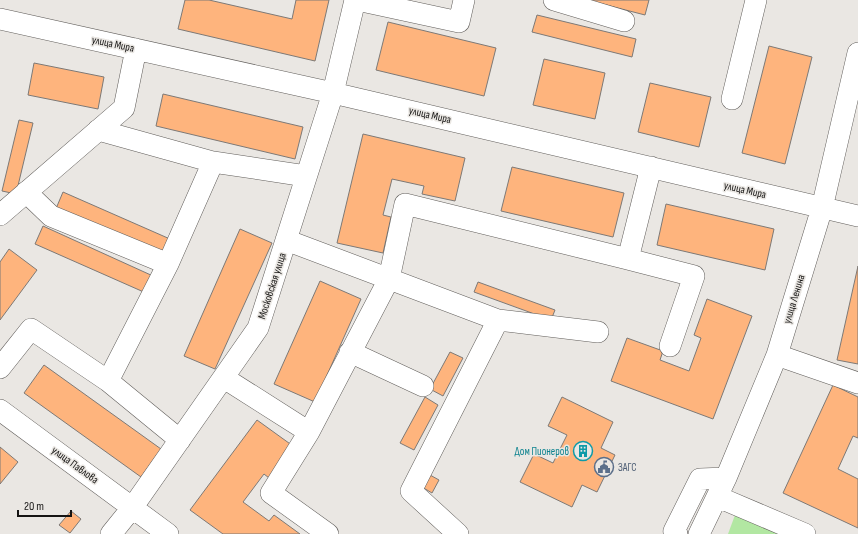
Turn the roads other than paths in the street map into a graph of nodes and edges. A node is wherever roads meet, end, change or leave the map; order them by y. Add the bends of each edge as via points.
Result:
1 (356, 0) edge
2 (464, 0) edge
3 (554, 0) edge
4 (756, 0) edge
5 (0, 19) edge
6 (624, 21) dead end
7 (136, 49) junction
8 (858, 53) edge
9 (333, 93) junction
10 (732, 100) dead end
11 (98, 130) junction
12 (213, 162) junction
13 (650, 167) junction
14 (306, 176) junction
15 (26, 192) junction
16 (822, 208) junction
17 (0, 215) edge
18 (858, 216) edge
19 (286, 240) junction
20 (628, 259) junction
21 (168, 264) junction
22 (388, 279) junction
23 (498, 320) junction
24 (598, 332) dead end
25 (670, 346) dead end
26 (350, 352) junction
27 (777, 355) junction
28 (0, 368) edge
29 (224, 378) junction
30 (108, 381) junction
31 (858, 383) edge
32 (423, 386) dead end
33 (0, 410) edge
34 (309, 432) junction
35 (180, 440) junction
36 (726, 478) junction
37 (718, 497) junction
38 (132, 508) junction
39 (111, 534) edge
40 (168, 534) edge
41 (328, 534) edge
42 (458, 534) edge
43 (677, 534) edge
44 (699, 534) edge
45 (805, 534) edge

1 - 2 street via 459,22
1 - 9 street, Московская улица
3 - 6 street
4 - 10 street
5 - 7 street, улица Мира
7 - 9 street, улица Мира
7 - 11 street via 124,108
8 - 16 street, улица Ленина
9 - 13 street, улица Мира
9 - 14 street, Московская улица
11 - 12 street
11 - 15 street
12 - 14 street
12 - 21 street
13 - 16 street, улица Мира
13 - 20 street
14 - 19 street, Московская улица
15 - 17 street
15 - 21 street via 51,216
16 - 18 street, улица Мира
16 - 27 street, улица Ленина
19 - 22 street
19 - 29 street, Московская улица via 258,328
20 - 22 street via 405,204
20 - 25 street via 694,276
21 - 30 street
22 - 23 street
22 - 26 street
23 - 24 street
23 - 42 street via 411,491
26 - 32 street
26 - 34 street
27 - 31 street
27 - 36 street, улица Ленина
28 - 30 street via 31,328
29 - 34 street
29 - 35 street, Московская улица
30 - 35 street
33 - 38 street, улица Павлова
34 - 41 street via 271,492
35 - 38 street, Московская улица
36 - 37 street, улица Ленина
36 - 43 street via 700,479 674,531
37 - 44 street, улица Ленина
37 - 45 street
38 - 39 street, Московская улица
38 - 40 street, улица Павлова

